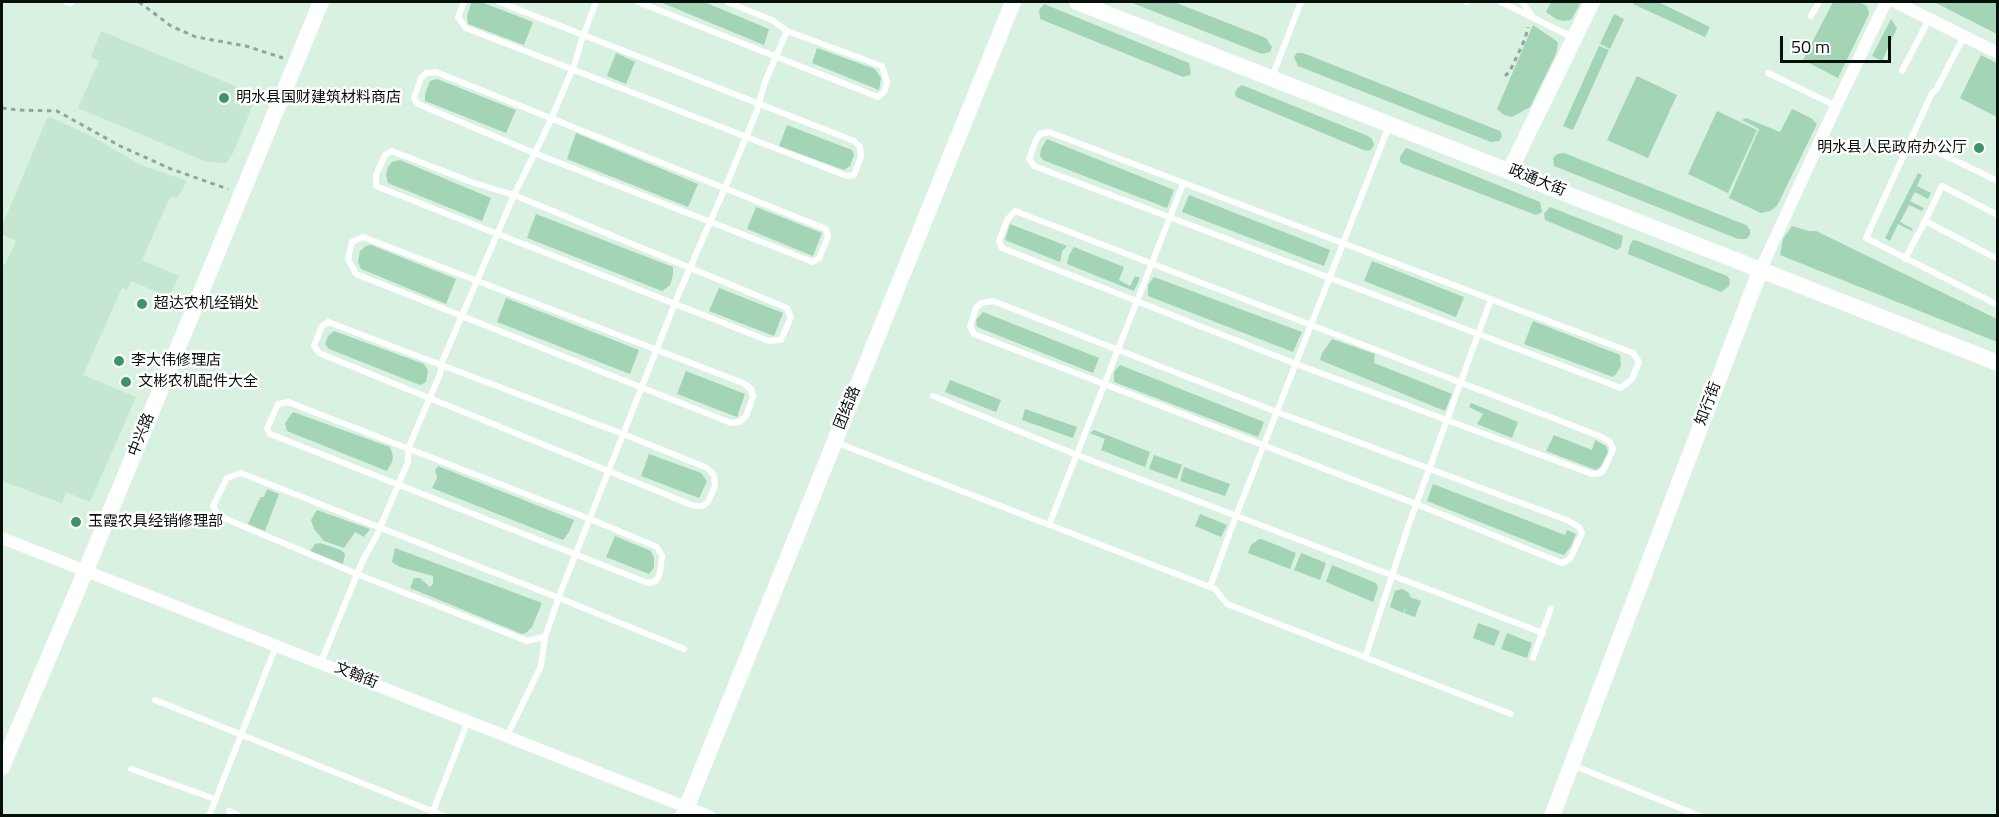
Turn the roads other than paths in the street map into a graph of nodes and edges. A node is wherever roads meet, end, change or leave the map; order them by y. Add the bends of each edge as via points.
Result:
1 (321, 2) edge
2 (464, 2) edge
3 (499, 2) edge
4 (597, 2) edge
5 (638, 2) edge
6 (727, 2) edge
7 (1013, 2) edge
8 (1077, 2) edge
9 (1301, 2) edge
10 (1501, 2) edge
11 (1522, 2) edge
12 (1592, 2) edge
13 (1819, 2) edge
14 (1886, 2) edge
15 (1895, 2) edge
16 (1811, 16) dead end
17 (1533, 17) junction
18 (1929, 19) junction
19 (787, 31) junction
20 (583, 36) junction
21 (1964, 36) junction
22 (1574, 38) junction
23 (1998, 53) edge
24 (775, 57) junction
25 (572, 69) junction
26 (1902, 71) dead end
27 (1768, 73) dead end
28 (1271, 77) junction
29 (758, 105) junction
30 (1836, 106) junction
31 (551, 119) junction
32 (1390, 124) junction
33 (746, 138) junction
34 (1911, 139) junction
35 (534, 153) junction
36 (1510, 170) junction
37 (1998, 182) edge
38 (1183, 184) junction
39 (725, 188) junction
40 (514, 195) junction
41 (1998, 215) edge
42 (1170, 218) junction
43 (1925, 221) junction
44 (710, 222) junction
45 (498, 235) junction
46 (1343, 242) junction
47 (1905, 259) junction
48 (1998, 260) edge
49 (1152, 263) junction
50 (690, 268) junction
51 (1760, 271) junction
52 (1329, 279) junction
53 (478, 281) junction
54 (1491, 299) junction
55 (1137, 302) junction
56 (675, 303) junction
57 (1998, 305) edge
58 (463, 316) junction
59 (1311, 324) junction
60 (1478, 334) junction
61 (656, 350) junction
62 (1118, 350) junction
63 (1998, 363) edge
64 (1296, 364) junction
65 (442, 365) junction
66 (1461, 382) junction
67 (1105, 385) junction
68 (642, 387) junction
69 (933, 396) dead end
70 (430, 398) junction
71 (1277, 412) junction
72 (1447, 420) junction
73 (623, 434) junction
74 (835, 442) junction
75 (1263, 447) junction
76 (408, 449) junction
77 (1077, 455) junction
78 (609, 470) junction
79 (1429, 470) junction
80 (398, 484) junction
81 (1416, 504) junction
82 (1236, 516) junction
83 (590, 519) junction
84 (1049, 525) junction
85 (379, 529) junction
86 (2, 538) edge
87 (576, 553) junction
88 (86, 570) junction
89 (357, 574) junction
90 (1392, 576) junction
91 (1210, 587) junction
92 (559, 598) junction
93 (1551, 608) dead end
94 (1543, 633) junction
95 (545, 637) junction
96 (276, 645) junction
97 (684, 650) dead end
98 (1365, 658) junction
99 (1533, 658) dead end
100 (321, 662) junction
101 (155, 700) dead end
102 (1511, 714) dead end
103 (468, 721) junction
104 (242, 734) junction
105 (507, 736) junction
106 (1571, 765) junction
107 (2, 767) edge
108 (131, 769) dead end
109 (215, 799) junction
110 (685, 811) edge
111 (229, 812) dead end
112 (432, 814) edge
113 (209, 816) edge
114 (239, 816) edge
115 (444, 816) edge
116 (709, 816) edge
117 (1552, 816) edge
118 (1700, 816) edge

1 - 88 street, 中兴路
2 - 25 lane via 458,17 466,28
3 - 20 lane
4 - 20 lane
5 - 24 lane
6 - 19 lane via 772,20
7 - 74 street, 团结路
8 - 28 street, 政通大街
9 - 28 lane
10 - 17 lane
11 - 17 lane
12 - 22 street
13 - 16 lane
14 - 30 street, 知行街
15 - 18 street
17 - 22 lane
18 - 21 street
18 - 26 lane
19 - 24 lane
19 - 24 lane via 882,66 887,82 884,92 878,97
20 - 25 lane
20 - 29 lane
21 - 23 street
21 - 34 lane
22 - 36 street
24 - 29 lane
25 - 31 lane
25 - 33 lane
27 - 30 lane
28 - 32 street, 政通大街
29 - 33 lane
29 - 33 lane via 854,141 860,147 861,157 854,175 847,176
30 - 51 street, 知行街
31 - 35 lane
31 - 35 lane via 436,72 421,78 414,98 418,104
31 - 39 lane
32 - 36 street, 政通大街
32 - 46 lane
33 - 39 lane
34 - 37 lane
34 - 47 lane via 1866,238
35 - 40 lane
35 - 44 lane
36 - 51 street, 政通大街
38 - 42 lane
38 - 42 lane via 1049,132 1040,134 1036,140 1029,159 1034,166
38 - 46 lane
39 - 44 lane
39 - 44 lane via 826,229 828,237 819,258 813,262
40 - 45 lane
40 - 45 lane via 392,151 385,154 376,175 376,186
40 - 50 lane
41 - 43 lane via 1942,186
42 - 49 lane
42 - 52 lane
43 - 47 lane
43 - 48 lane
44 - 50 lane
45 - 53 lane
45 - 56 lane
46 - 52 lane
46 - 54 lane
47 - 57 lane
49 - 55 lane
49 - 55 lane via 1015,211 1001,234 1002,248
49 - 59 lane
50 - 56 lane
50 - 56 lane via 786,308 791,317 781,340 769,341
51 - 63 street, 政通大街
51 - 106 street, 知行街
52 - 59 lane
52 - 60 lane
53 - 58 lane
53 - 58 lane via 376,240 363,237 352,242 348,259 356,274
53 - 61 lane
54 - 60 lane
54 - 60 lane via 1633,353 1639,362 1632,379 1621,388
55 - 62 lane
55 - 64 lane
56 - 61 lane
58 - 65 lane
58 - 68 lane
59 - 64 lane
59 - 66 lane
60 - 66 lane
61 - 68 lane
61 - 68 lane via 743,383 751,389 753,397 746,416 731,423
62 - 67 lane
62 - 67 lane via 993,301 976,308 970,326 974,334
62 - 71 lane
64 - 71 lane
64 - 72 lane
65 - 70 lane
65 - 70 lane via 328,322 322,326 314,346 319,353
65 - 73 lane
66 - 72 lane
66 - 72 lane via 1602,437 1613,449 1601,473 1592,474
67 - 75 lane
67 - 77 lane
68 - 73 lane
69 - 77 lane
70 - 76 lane
70 - 78 lane
71 - 75 lane
71 - 79 lane
72 - 79 lane
73 - 78 lane
73 - 78 lane via 706,468 714,475 715,486 708,502 694,506
74 - 84 lane
74 - 110 street, 团结路
75 - 81 lane
75 - 82 lane
76 - 80 lane via 408,462
76 - 80 lane via 288,402 278,404 267,429 270,434
76 - 83 lane
77 - 82 lane
77 - 84 lane
78 - 83 lane
79 - 81 lane
79 - 81 lane via 1567,520 1582,533 1570,559 1562,563
80 - 85 lane
80 - 87 lane
81 - 90 lane
82 - 90 lane
82 - 91 lane
83 - 87 lane
83 - 87 lane via 657,547 662,556 660,573 656,581 648,583
84 - 91 lane
85 - 89 lane
85 - 89 lane via 241,473 226,478 218,494 213,506 219,516
85 - 92 lane
86 - 88 street, 文翰街
87 - 92 lane
88 - 96 street, 文翰街
88 - 107 street, 中兴路
89 - 95 lane via 527,641
89 - 100 lane
90 - 94 lane
90 - 98 lane
91 - 98 lane via 1227,604
92 - 95 lane
92 - 97 lane
93 - 94 lane
94 - 99 lane
95 - 105 lane via 541,666
96 - 100 street, 文翰街
96 - 104 lane
98 - 102 lane
100 - 103 street, 文翰街
101 - 104 lane
103 - 105 street, 文翰街
103 - 112 lane
104 - 109 lane
104 - 112 lane
105 - 110 street, 文翰街
106 - 117 street, 知行街
106 - 118 lane
108 - 109 lane
109 - 113 lane
110 - 116 street, 文翰街
111 - 114 lane
112 - 115 lane

